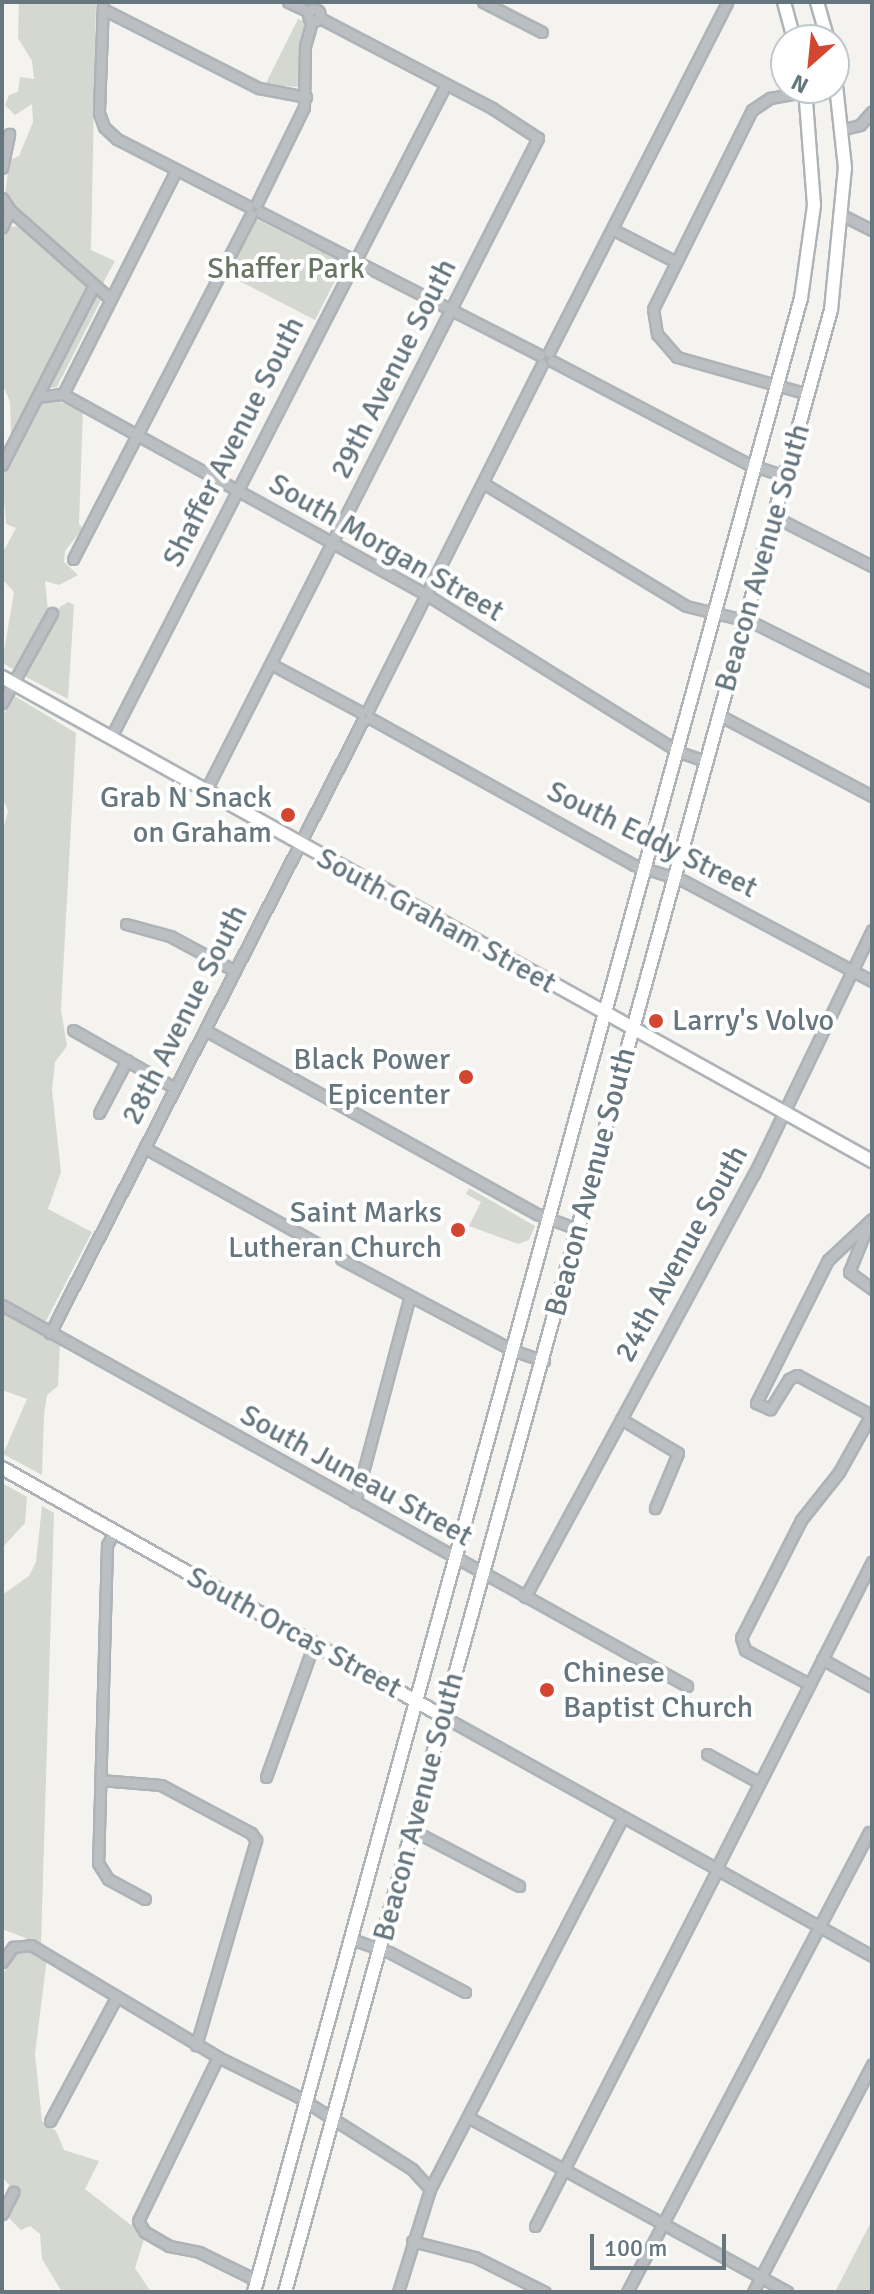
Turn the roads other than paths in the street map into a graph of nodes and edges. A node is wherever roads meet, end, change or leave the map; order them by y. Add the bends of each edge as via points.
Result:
1 (288, 2) edge
2 (483, 2) edge
3 (727, 2) edge
4 (784, 2) edge
5 (817, 2) edge
6 (103, 6) edge
7 (316, 13) edge
8 (790, 24) edge
9 (823, 24) edge
10 (542, 32) dead end
11 (446, 84) junction
12 (306, 97) junction
13 (770, 98) edge
14 (807, 104) edge
15 (837, 104) edge
16 (872, 111) edge
17 (844, 129) junction
18 (9, 134) dead end
19 (2, 168) edge
20 (176, 170) junction
21 (2, 198) edge
22 (254, 209) junction
23 (10, 210) junction
24 (844, 216) junction
25 (2, 227) edge
26 (612, 229) junction
27 (872, 230) edge
28 (355, 260) junction
29 (674, 261) junction
30 (94, 285) junction
31 (108, 297) junction
32 (451, 309) junction
33 (546, 358) junction
34 (777, 386) junction
35 (63, 394) junction
36 (808, 394) junction
37 (37, 397) junction
38 (138, 436) junction
39 (2, 465) edge
40 (756, 467) junction
41 (786, 476) junction
42 (483, 483) junction
43 (236, 490) junction
44 (775, 517) junction
45 (333, 544) junction
46 (73, 559) dead end
47 (872, 566) edge
48 (427, 595) junction
49 (52, 613) dead end
50 (714, 615) junction
51 (746, 620) junction
52 (271, 664) junction
53 (7, 680) edge
54 (872, 682) edge
55 (2, 703) edge
56 (365, 715) junction
57 (719, 715) junction
58 (111, 737) junction
59 (679, 752) junction
60 (705, 761) junction
61 (205, 792) junction
62 (872, 796) edge
63 (298, 845) junction
64 (644, 869) junction
65 (674, 876) junction
66 (126, 924) dead end
67 (872, 930) edge
68 (852, 970) junction
69 (235, 971) junction
70 (872, 981) edge
71 (607, 1016) junction
72 (631, 1029) junction
73 (73, 1030) dead end
74 (205, 1030) junction
75 (127, 1060) junction
76 (175, 1088) junction
77 (99, 1113) dead end
78 (781, 1113) junction
79 (145, 1148) junction
80 (872, 1161) edge
81 (549, 1219) junction
82 (872, 1219) edge
83 (580, 1230) junction
84 (866, 1230) junction
85 (327, 1249) dead end
86 (341, 1259) dead end
87 (872, 1289) edge
88 (410, 1296) junction
89 (2, 1305) edge
90 (50, 1333) junction
91 (512, 1350) junction
92 (544, 1361) junction
93 (872, 1414) edge
94 (621, 1419) junction
95 (2, 1468) edge
96 (355, 1502) junction
97 (655, 1508) dead end
98 (114, 1532) junction
99 (455, 1559) junction
100 (872, 1562) edge
101 (484, 1575) junction
102 (525, 1597) junction
103 (314, 1644) junction
104 (822, 1659) junction
105 (809, 1684) junction
106 (687, 1686) dead end
107 (872, 1687) edge
108 (416, 1703) junction
109 (444, 1717) junction
110 (707, 1754) dead end
111 (266, 1777) dead end
112 (100, 1780) junction
113 (760, 1783) junction
114 (623, 1817) junction
115 (412, 1830) junction
116 (869, 1832) dead end
117 (717, 1869) junction
118 (519, 1886) dead end
119 (145, 1899) dead end
120 (820, 1927) junction
121 (351, 1939) junction
122 (380, 1949) junction
123 (872, 1956) edge
124 (2, 1962) edge
125 (465, 1992) dead end
126 (116, 1998) junction
127 (196, 2045) junction
128 (218, 2057) junction
129 (872, 2064) edge
130 (305, 2103) junction
131 (468, 2117) junction
132 (50, 2121) dead end
133 (332, 2122) junction
134 (564, 2170) junction
135 (430, 2189) junction
136 (13, 2192) dead end
137 (2, 2214) edge
138 (662, 2224) junction
139 (535, 2226) dead end
140 (412, 2241) junction
141 (760, 2279) junction
142 (256, 2286) edge
143 (285, 2292) edge
144 (398, 2292) edge
145 (545, 2292) edge
146 (627, 2292) edge
147 (753, 2292) edge
148 (787, 2292) edge

1 - 7 street
2 - 10 street
3 - 26 street, 28th Avenue South
4 - 8 main road
5 - 9 main road
6 - 12 street via 259,88
6 - 20 street via 99,113 104,127
7 - 11 street
7 - 12 street via 305,46
11 - 28 street, Shaffer Avenue South
11 - 32 street, 29th Avenue South via 538,138
12 - 22 street
13 - 29 street via 752,110
14 - 34 main road, Beacon Avenue South via 814,205 801,298
15 - 17 main road, Beacon Avenue South
16 - 17 street via 860,125
17 - 24 main road, Beacon Avenue South
18 - 19 street
20 - 22 street
20 - 31 street
21 - 23 street
22 - 28 street
22 - 38 street
23 - 25 street
23 - 30 street
24 - 27 street
24 - 36 main road, Beacon Avenue South via 831,310
26 - 29 street
26 - 33 street, 28th Avenue South
28 - 32 street
28 - 43 street, Shaffer Avenue South
29 - 34 street via 653,309 657,334 669,352 686,362
30 - 31 street
30 - 37 street
31 - 35 street
32 - 33 street
32 - 45 street, 29th Avenue South
33 - 40 street
33 - 42 street, 28th Avenue South
34 - 36 street
34 - 40 main road, Beacon Avenue South
35 - 37 street
35 - 38 street, South Morgan Street
36 - 41 main road, Beacon Avenue South
37 - 39 street
38 - 43 street, South Morgan Street
38 - 46 street
40 - 41 street
40 - 50 main road, Beacon Avenue South
41 - 44 main road, Beacon Avenue South
42 - 48 street, 28th Avenue South
42 - 50 street via 686,606
43 - 45 street, South Morgan Street
43 - 58 street, Shaffer Avenue South
44 - 47 street
44 - 51 main road, Beacon Avenue South
45 - 48 street, South Morgan Street
45 - 52 street, 29th Avenue South
48 - 56 street, 28th Avenue South
48 - 59 street, South Morgan Street
49 - 53 street
50 - 51 street
50 - 59 main road, Beacon Avenue South
51 - 54 street
51 - 57 main road, Beacon Avenue South
52 - 56 street, South Eddy Street
52 - 61 street, 29th Avenue South
53 - 55 street
53 - 58 main road, South Graham Street
56 - 63 street, 28th Avenue South
56 - 64 street, South Eddy Street
57 - 60 main road, Beacon Avenue South
57 - 62 street
58 - 61 main road, South Graham Street
59 - 60 street, South Morgan Street
59 - 64 main road, Beacon Avenue South
60 - 65 main road, Beacon Avenue South
61 - 63 main road, South Graham Street
63 - 69 street, 28th Avenue South
63 - 71 main road, South Graham Street
64 - 65 street, South Eddy Street
64 - 71 main road, Beacon Avenue South
65 - 68 street, South Eddy Street
65 - 72 main road, Beacon Avenue South
66 - 69 street via 170,936
67 - 68 street, 24th Avenue South
68 - 70 street, South Eddy Street
68 - 78 street, 24th Avenue South
69 - 74 street, 28th Avenue South
71 - 72 main road, South Graham Street
71 - 81 main road, Beacon Avenue South
72 - 78 main road, South Graham Street
72 - 83 main road, Beacon Avenue South
73 - 75 street
74 - 76 street, 28th Avenue South
74 - 81 street
75 - 76 street
75 - 77 street
76 - 79 street, 28th Avenue South
78 - 80 main road, South Graham Street
78 - 94 street, 24th Avenue South via 754,1174
79 - 85 street
79 - 90 street, 28th Avenue South
81 - 83 street
81 - 91 main road, Beacon Avenue South
82 - 84 street
83 - 92 main road, Beacon Avenue South
84 - 87 street via 850,1275
84 - 93 street via 828,1260 758,1393 758,1406 770,1409 792,1376
86 - 88 street
88 - 91 street
88 - 96 street
89 - 90 street, South Juneau Street
90 - 96 street, South Juneau Street
91 - 92 street
91 - 99 main road, Beacon Avenue South
92 - 101 main road, Beacon Avenue South
93 - 105 street via 839,1472 801,1520 741,1642
94 - 97 street via 678,1453
94 - 102 street, 24th Avenue South
95 - 98 main road, South Orcas Street
96 - 99 street, South Juneau Street
98 - 103 main road, South Orcas Street
98 - 112 street via 107,1545
99 - 101 street, South Juneau Street
99 - 108 main road, Beacon Avenue South
100 - 104 street
101 - 102 street, South Juneau Street
101 - 109 main road, Beacon Avenue South
102 - 106 street, South Juneau Street
103 - 108 main road, South Orcas Street
103 - 111 street
104 - 105 street
104 - 107 street
105 - 113 street
108 - 109 main road, South Orcas Street
108 - 121 main road, Beacon Avenue South
109 - 114 street, South Orcas Street
109 - 115 main road, Beacon Avenue South
110 - 113 street
112 - 119 street via 102,1874
112 - 127 street via 161,1785 256,1840
113 - 117 street
114 - 117 street, South Orcas Street
114 - 131 street
115 - 118 street
115 - 122 main road, Beacon Avenue South
116 - 120 street
117 - 120 street, South Orcas Street
117 - 134 street
120 - 123 street, South Orcas Street
120 - 138 street
121 - 122 street
121 - 130 main road, Beacon Avenue South
122 - 125 street
122 - 133 main road, Beacon Avenue South
124 - 126 street via 22,1944
126 - 127 street
126 - 132 street
127 - 128 street
128 - 130 street
128 - 142 street via 138,2213 145,2232
129 - 141 street
130 - 133 street
130 - 142 main road, Beacon Avenue South
131 - 134 street
131 - 135 street
133 - 135 street via 412,2169
133 - 143 main road, Beacon Avenue South
134 - 138 street
134 - 139 street
135 - 140 street
136 - 137 street
138 - 141 street
138 - 146 street
140 - 144 street
140 - 145 street via 475,2257
141 - 147 street
141 - 148 street

